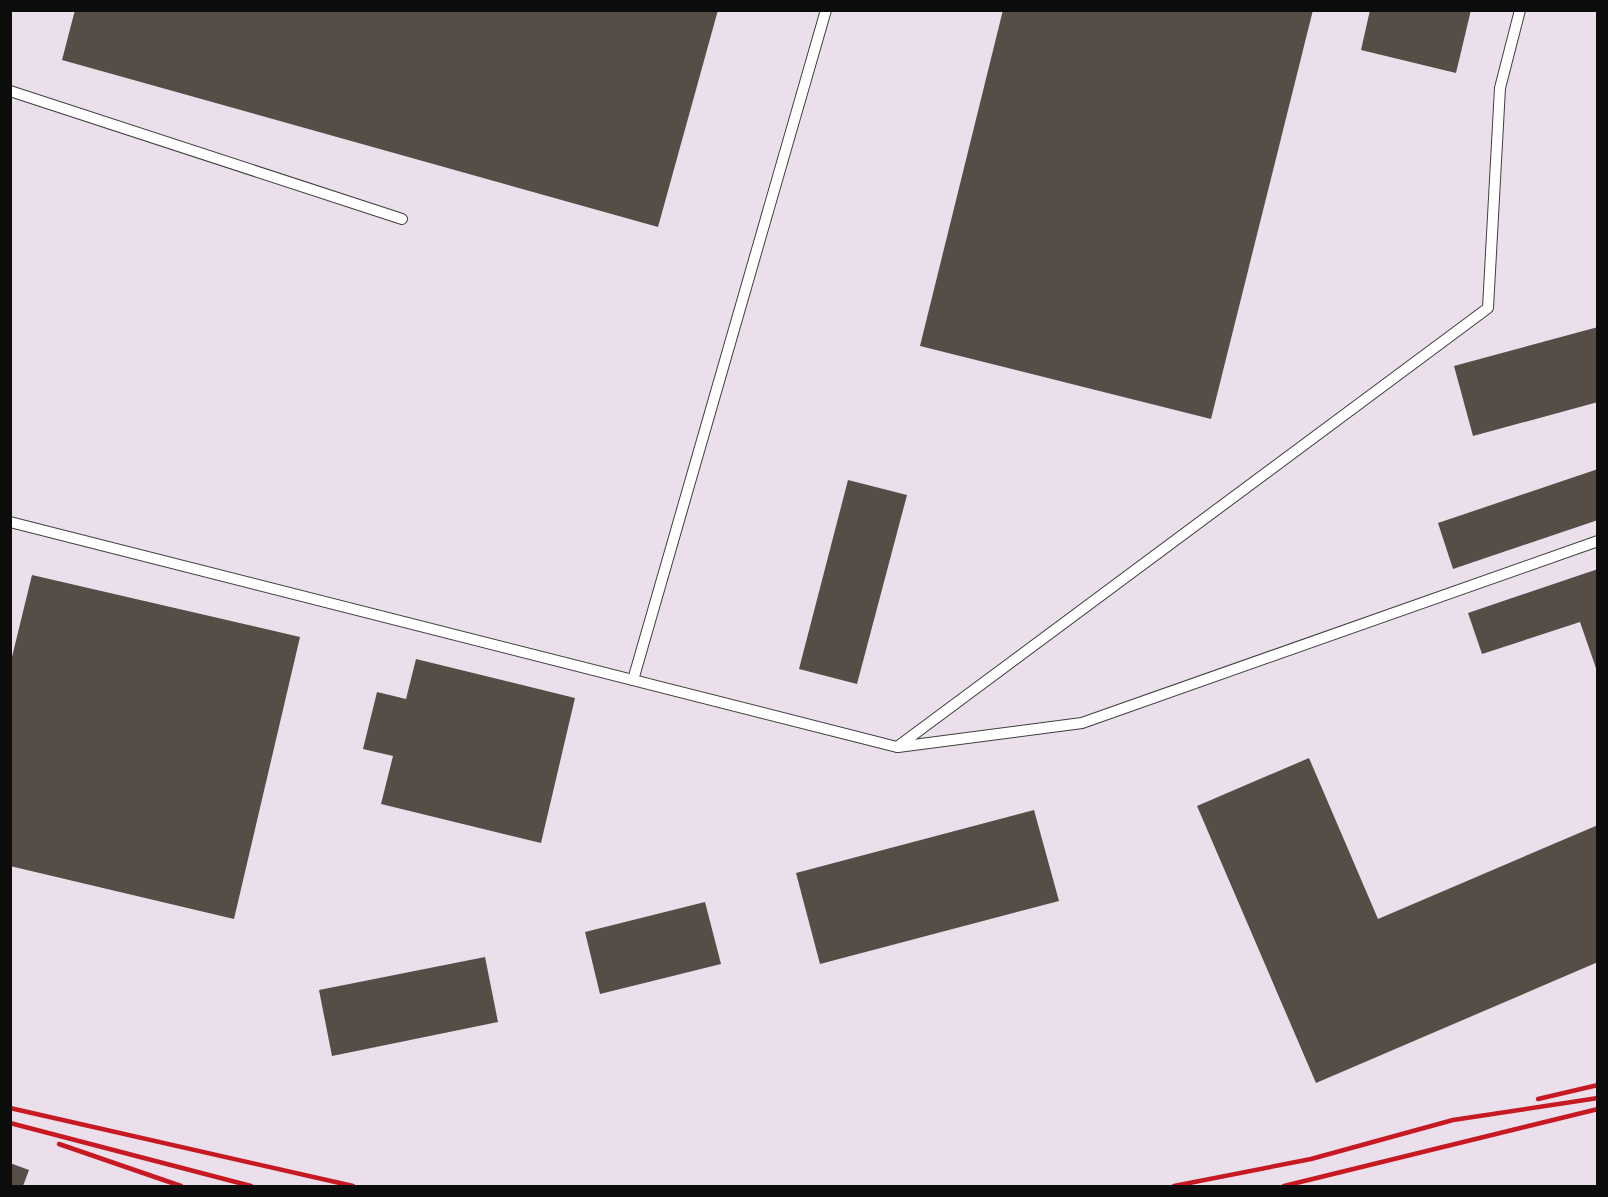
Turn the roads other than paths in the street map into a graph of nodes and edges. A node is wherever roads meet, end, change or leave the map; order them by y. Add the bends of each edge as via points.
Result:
1 (826, 10) edge
2 (1520, 10) edge
3 (10, 91) edge
4 (402, 219) dead end
5 (10, 522) edge
6 (1598, 541) edge
7 (633, 680) junction
8 (897, 747) junction

1 - 7 lane
2 - 8 lane via 1500,88 1488,308
3 - 4 lane
5 - 7 lane
6 - 8 lane via 1082,723
7 - 8 lane

